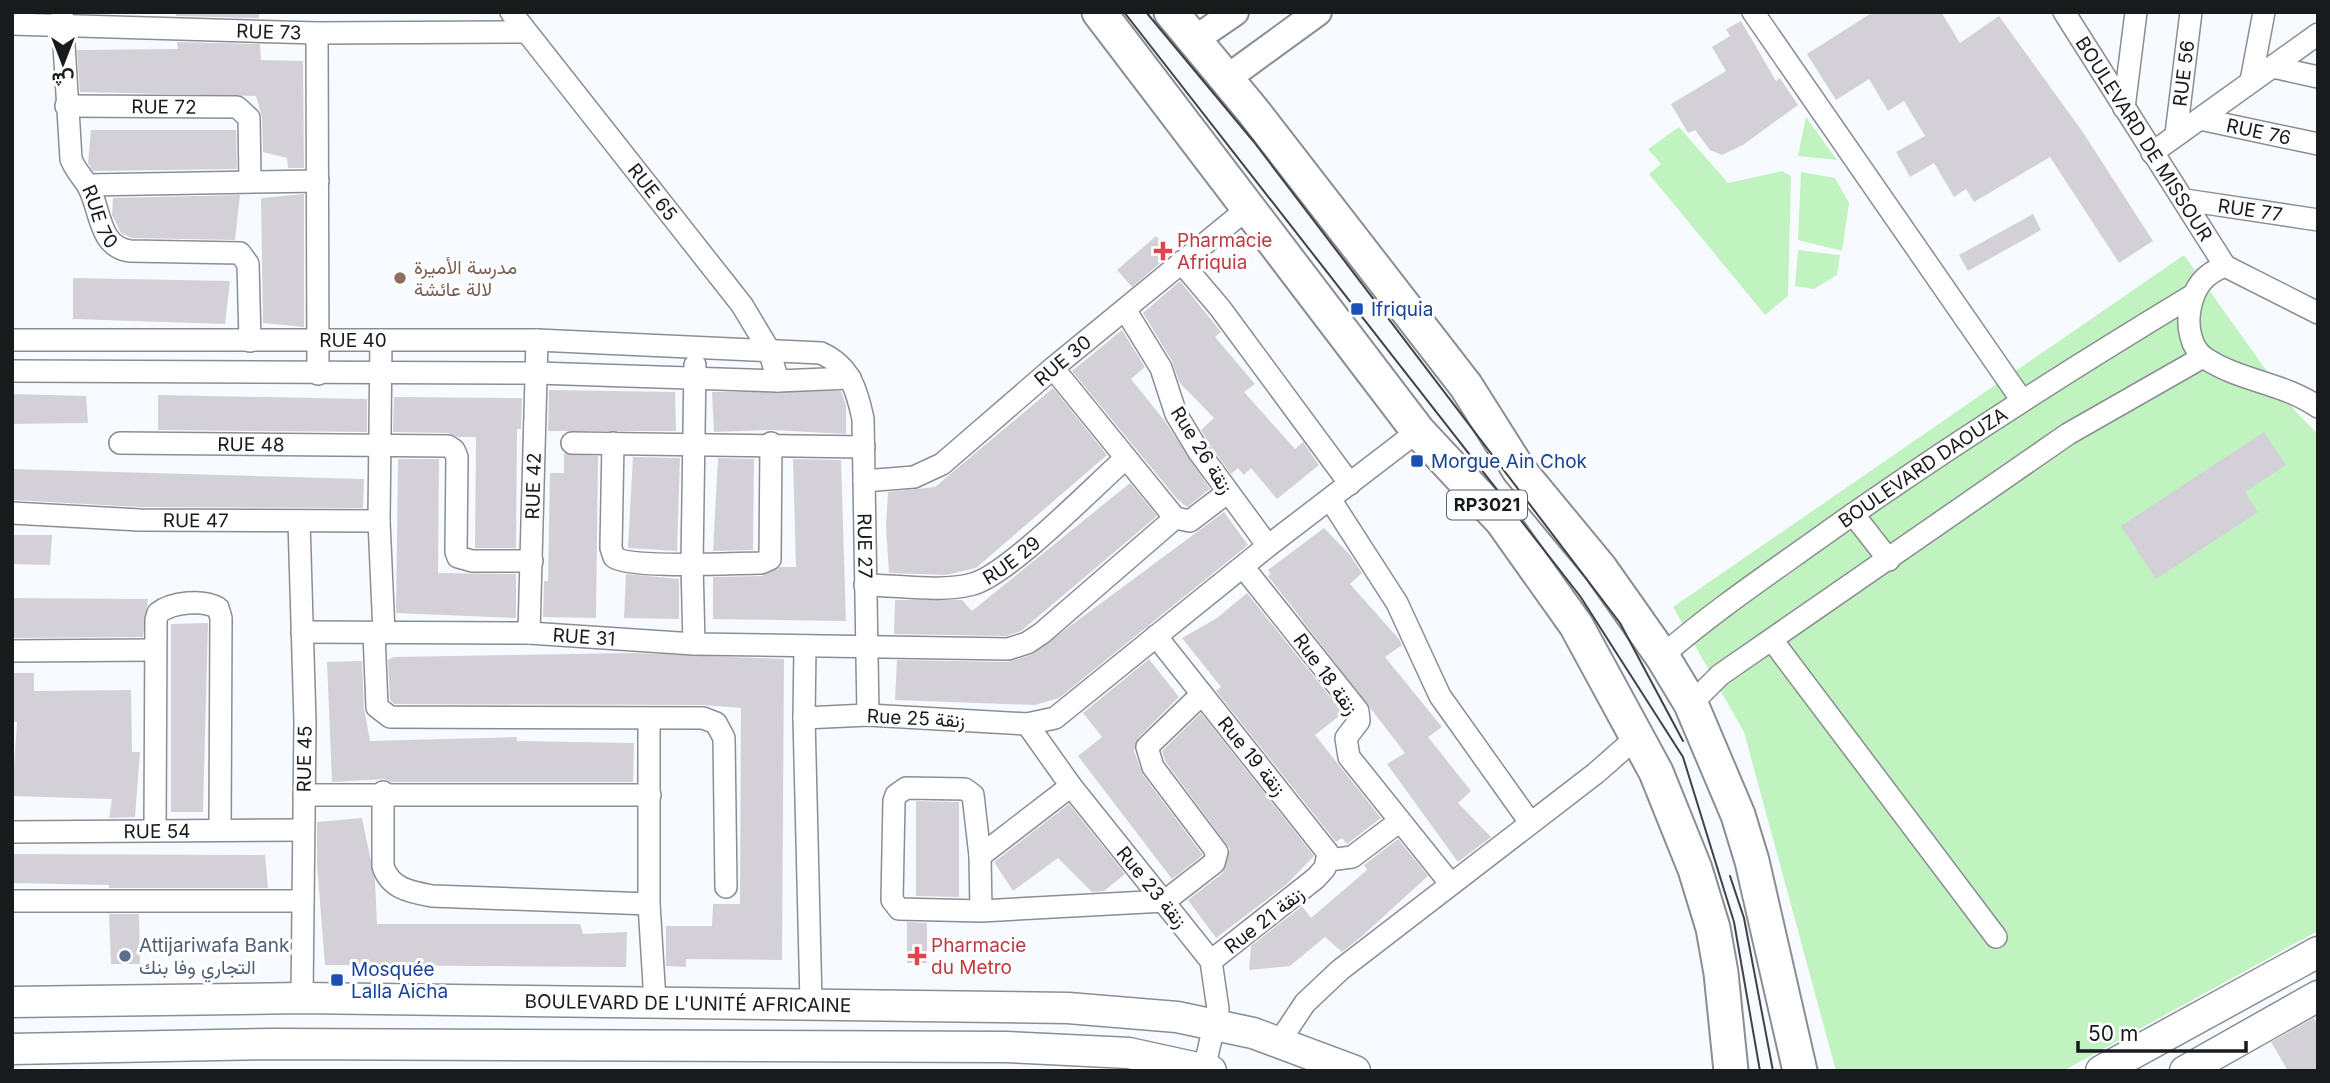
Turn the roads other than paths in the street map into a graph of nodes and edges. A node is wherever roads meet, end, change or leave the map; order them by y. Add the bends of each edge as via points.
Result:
1 (511, 12) edge
2 (1099, 12) edge
3 (1235, 12) edge
4 (1318, 12) edge
5 (1754, 12) edge
6 (2064, 12) edge
7 (2136, 12) edge
8 (2191, 12) edge
9 (2264, 12) edge
10 (62, 19) edge
11 (159, 20) edge
12 (1183, 23) edge
13 (12, 24) edge
14 (526, 32) junction
15 (317, 33) junction
16 (2318, 34) edge
17 (2273, 67) junction
18 (2318, 77) edge
19 (1226, 79) junction
20 (2251, 81) junction
21 (66, 106) junction
22 (2124, 108) junction
23 (2200, 119) junction
24 (2176, 134) junction
25 (2318, 144) edge
26 (2152, 153) junction
27 (250, 180) junction
28 (318, 181) junction
29 (88, 185) junction
30 (2185, 200) junction
31 (1247, 209) junction
32 (2318, 220) edge
33 (1181, 262) junction
34 (2225, 266) junction
35 (2193, 295) junction
36 (1126, 311) junction
37 (2318, 313) edge
38 (12, 340) edge
39 (381, 340) junction
40 (537, 340) junction
41 (250, 341) junction
42 (319, 341) junction
43 (695, 349) junction
44 (769, 350) junction
45 (2203, 357) junction
46 (1053, 368) junction
47 (12, 371) edge
48 (380, 373) junction
49 (537, 373) junction
50 (318, 374) junction
51 (694, 377) junction
52 (850, 377) junction
53 (778, 381) junction
54 (2021, 399) junction
55 (2318, 407) edge
56 (1418, 431) junction
57 (120, 443) dead end
58 (572, 443) dead end
59 (613, 443) junction
60 (771, 443) junction
61 (694, 444) junction
62 (382, 445) junction
63 (864, 447) junction
64 (1126, 458) junction
65 (864, 481) junction
66 (1350, 484) junction
67 (1228, 492) junction
68 (1330, 499) junction
69 (12, 513) edge
70 (1853, 514) junction
71 (1175, 518) junction
72 (299, 521) junction
73 (379, 521) junction
74 (1268, 546) junction
75 (1889, 560) junction
76 (532, 561) junction
77 (692, 564) junction
78 (1244, 568) junction
79 (865, 585) junction
80 (302, 632) junction
81 (379, 633) junction
82 (529, 633) junction
83 (1156, 636) junction
84 (1772, 640) junction
85 (694, 644) junction
86 (805, 646) junction
87 (865, 648) junction
88 (155, 650) junction
89 (12, 651) edge
90 (1662, 656) junction
91 (1202, 694) junction
92 (1691, 704) junction
93 (868, 715) junction
94 (804, 718) junction
95 (649, 719) junction
96 (1027, 724) junction
97 (1638, 736) junction
98 (1071, 786) junction
99 (383, 792) junction
100 (304, 795) junction
101 (650, 795) junction
102 (1400, 821) junction
103 (1529, 821) junction
104 (155, 830) junction
105 (220, 830) junction
106 (303, 830) junction
107 (12, 832) edge
108 (980, 856) junction
109 (1329, 860) junction
110 (1450, 883) junction
111 (726, 887) dead end
112 (12, 901) edge
113 (303, 901) junction
114 (1165, 901) junction
115 (649, 904) junction
116 (981, 911) junction
117 (1996, 937) dead end
118 (2318, 952) edge
119 (1211, 961) junction
120 (2318, 996) edge
121 (302, 998) junction
122 (654, 1000) junction
123 (12, 1002) edge
124 (811, 1002) junction
125 (1216, 1026) junction
126 (1279, 1042) junction
127 (12, 1049) edge
128 (1207, 1070) edge
129 (1355, 1071) edge
130 (1731, 1071) edge
131 (1800, 1071) edge
132 (2101, 1071) edge
133 (2185, 1071) edge

1 - 14 street, RUE 65
2 - 31 main road, RP3021
3 - 12 street
4 - 19 street
5 - 54 street
6 - 22 street, BOULEVARD DE MISSOUR
7 - 22 street
8 - 24 street, RUE 56
9 - 20 street
10 - 11 street, RUE 73
10 - 13 street, RUE 73
10 - 21 street, RUE 70
11 - 15 street, RUE 73
12 - 19 main road, RP3021
14 - 15 street, RUE 73
14 - 44 street, RUE 65 via 743,304
15 - 28 street
16 - 17 street
17 - 18 street
17 - 20 street
19 - 90 main road, RP3021 via 1466,386 1519,470 1600,568
20 - 23 street
21 - 27 street, RUE 72 via 229,105 247,113
21 - 29 street, RUE 70 via 71,159
22 - 26 street, BOULEVARD DE MISSOUR
23 - 24 street
23 - 25 street, RUE 76
24 - 26 street
26 - 30 street, BOULEVARD DE MISSOUR
27 - 28 street
27 - 29 street
28 - 42 street
29 - 41 street, RUE 70 via 108,239 116,248 229,251 245,257
30 - 32 street, RUE 77
30 - 34 street, BOULEVARD DE MISSOUR
31 - 33 street, RUE 30
31 - 56 main road, RP3021
33 - 36 street, RUE 30
33 - 66 street
34 - 35 street via 2212,271
34 - 37 street
35 - 45 street via 2191,337
35 - 54 street, BOULEVARD DAOUZA
36 - 46 street, RUE 30
36 - 67 street, Rue 26 زنقة via 1161,368 1176,414
38 - 41 street, RUE 40
39 - 40 street, RUE 40
39 - 42 street, RUE 40
39 - 48 street
40 - 43 street, RUE 40
40 - 49 street, RUE 42
41 - 42 street, RUE 40
42 - 50 street
43 - 44 street, RUE 40
43 - 51 street
44 - 52 street, RUE 40 via 821,353 839,363
44 - 53 street, RUE 65
45 - 55 street
45 - 75 street via 2068,434
46 - 64 street
46 - 65 street, RUE 30 via 942,464 914,477
47 - 50 street, RUE 40
48 - 49 street, RUE 40
48 - 50 street, RUE 40
48 - 62 street
49 - 51 street, RUE 40
49 - 76 street, RUE 42
51 - 53 street, RUE 40
51 - 61 street
52 - 53 street, RUE 40
52 - 63 street, RUE 27 via 861,409
54 - 70 street, BOULEVARD DAOUZA
56 - 66 street, Rue 25 زنقة
56 - 97 main road, RP3021 via 1466,480 1532,561 1576,625
57 - 62 street, RUE 48
58 - 59 street
59 - 61 street
59 - 77 street via 614,557 624,562
60 - 61 street
60 - 63 street
60 - 77 street via 770,559
61 - 77 street
62 - 73 street
62 - 76 street, RUE 48 via 439,445 454,450 458,557
63 - 65 street, RUE 27
64 - 71 street
64 - 79 street, RUE 29 via 1004,567 980,582 950,587
65 - 79 street, RUE 27
66 - 68 street, Rue 25 زنقة
67 - 71 street via 1190,521
67 - 74 street, Rue 26 زنقة
68 - 74 street, Rue 25 زنقة
68 - 103 street via 1397,603 1440,696
69 - 72 street, RUE 47
70 - 75 street
70 - 90 street, BOULEVARD DAOUZA
71 - 87 street, RUE 31 via 1042,633 1018,647 993,651
72 - 73 street, RUE 47
72 - 80 street, RUE 45
73 - 81 street
74 - 78 street, Rue 25 زنقة
75 - 84 street
76 - 82 street, RUE 42
77 - 85 street
78 - 83 street, Rue 25 زنقة
78 - 102 street, Rue 18 زنقة via 1358,711 1359,720 1346,738 1349,757
79 - 87 street, RUE 27
80 - 81 street, RUE 31
80 - 100 street, RUE 45
81 - 82 street, RUE 31
81 - 95 street via 377,707 390,717
82 - 85 street, RUE 31
83 - 91 street, Rue 19 زنقة
83 - 96 street, Rue 25 زنقة via 1069,710
84 - 92 street via 1720,675
84 - 117 street
85 - 86 street, RUE 31
86 - 87 street, RUE 31
86 - 94 street
87 - 93 street, RUE 27
88 - 89 street
88 - 104 street
88 - 105 street via 156,620 162,610 177,604 206,603 218,608
90 - 92 main road, RP3021
91 - 109 street, Rue 19 زنقة via 1322,843
91 - 114 street via 1147,747 1153,767 1217,852 1214,863
92 - 131 main road, RP3021 via 1752,861
93 - 94 street, Rue 25 زنقة
93 - 96 street, Rue 25 زنقة
94 - 124 street
95 - 101 street
95 - 111 street via 703,718 716,723 723,733
96 - 98 street, Rue 23 زنقة
97 - 103 street
97 - 130 main road, RP3021 via 1677,822 1713,928
98 - 108 street
98 - 114 street, Rue 23 زنقة
99 - 100 street
99 - 101 street
99 - 115 street via 383,866 400,888 432,896
100 - 106 street, RUE 45
101 - 115 street
102 - 109 street via 1352,857
102 - 110 street, Rue 18 زنقة
103 - 110 street
104 - 105 street, RUE 54
104 - 107 street, RUE 54
105 - 106 street, RUE 54
106 - 113 street, RUE 45
108 - 116 street
108 - 116 street via 970,791 906,788 897,795 895,907
109 - 119 street, Rue 21 زنقة via 1316,878
110 - 126 street via 1314,993
112 - 113 street
113 - 121 street, RUE 45
114 - 116 street
114 - 119 street, Rue 23 زنقة
115 - 122 street
118 - 132 main road
119 - 125 street, Rue 23 زنقة via 1217,986
120 - 133 main road
121 - 122 main road, BOULEVARD DE L'UNITÉ AFRICAINE
121 - 123 main road, BOULEVARD DE L'UNITÉ AFRICAINE
122 - 124 main road, BOULEVARD DE L'UNITÉ AFRICAINE
124 - 125 main road, BOULEVARD DE L'UNITÉ AFRICAINE via 1068,1008 1177,1017
125 - 126 main road, BOULEVARD DE L'UNITÉ AFRICAINE
125 - 128 street, Rue 23 زنقة
126 - 129 main road, BOULEVARD DE L'UNITÉ AFRICAINE
127 - 128 main road via 273,1044 1006,1047 1129,1053

